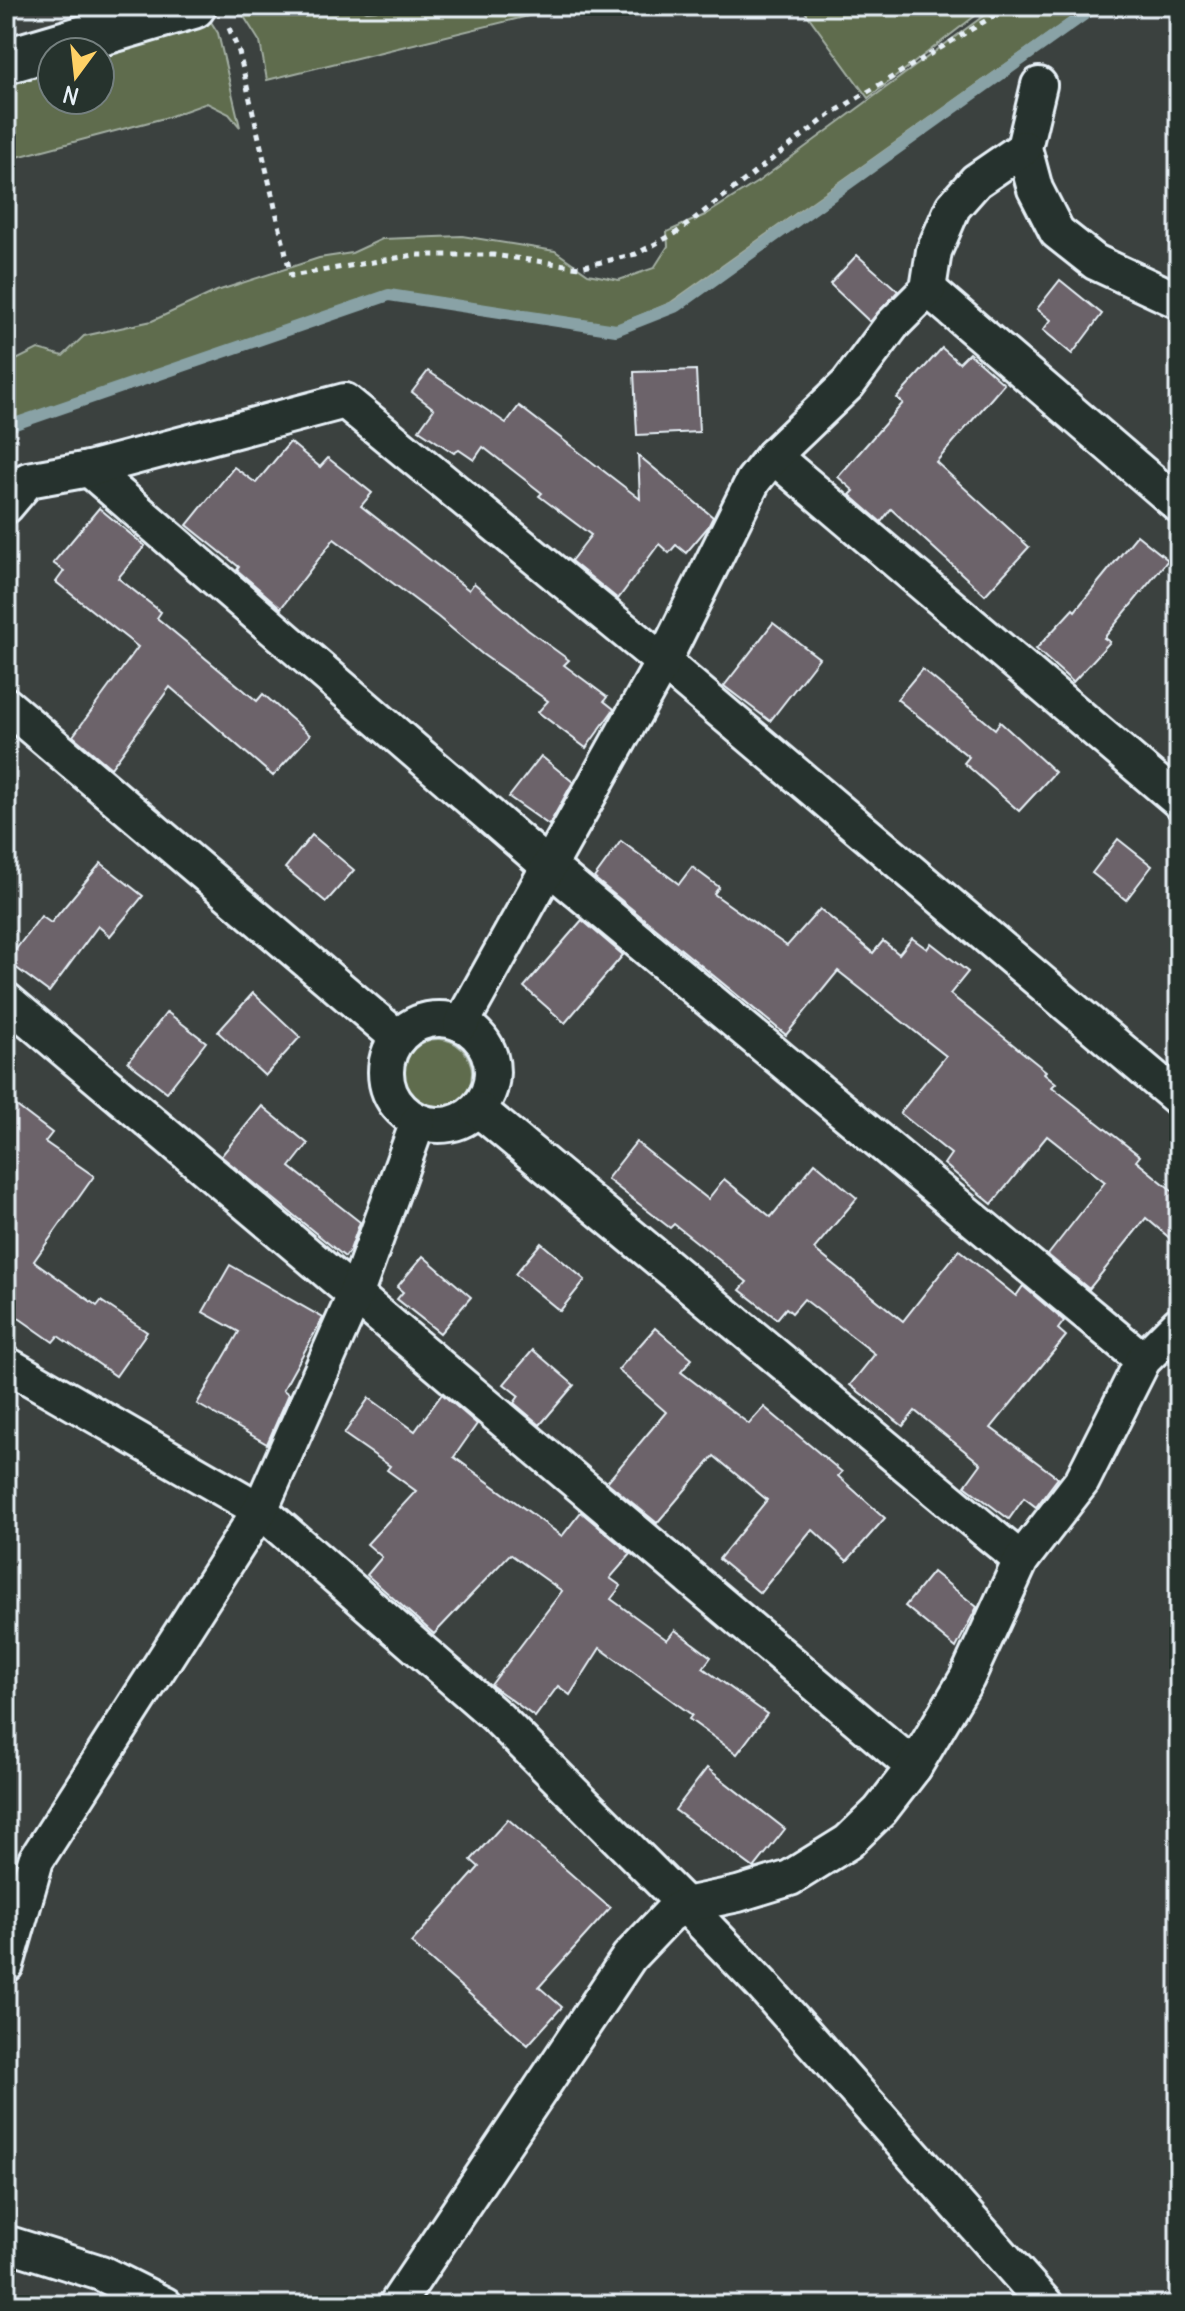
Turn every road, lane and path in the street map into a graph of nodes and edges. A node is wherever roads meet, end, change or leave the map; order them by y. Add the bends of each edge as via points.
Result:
1 (1010, 6) edge
2 (208, 12) edge
3 (6, 61) edge
4 (1039, 85) dead end
5 (1024, 148) junction
6 (928, 289) junction
7 (1179, 301) edge
8 (773, 456) junction
9 (89, 469) junction
10 (1179, 505) edge
11 (6, 506) edge
12 (663, 662) junction
13 (6, 705) edge
14 (1179, 801) edge
15 (548, 866) junction
16 (6, 1000) edge
17 (461, 1024) junction
18 (398, 1038) junction
19 (1179, 1099) edge
20 (478, 1109) junction
21 (418, 1122) junction
22 (356, 1293) junction
23 (1179, 1324) edge
24 (1143, 1360) junction
25 (6, 1364) edge
26 (260, 1510) junction
27 (1021, 1560) junction
28 (914, 1767) junction
29 (685, 1905) junction
30 (6, 1965) edge
31 (6, 2243) edge
32 (165, 2305) edge
33 (396, 2305) edge
34 (1046, 2305) edge

1 - 2 path via 831,114 676,233 636,254 580,267 493,255 414,255 291,276 239,52
2 - 3 street
4 - 5 street
5 - 6 street via 976,181 953,207 934,251
5 - 7 street via 1035,189 1057,232 1095,262
6 - 8 street via 892,325 848,384
6 - 10 street
8 - 12 street via 753,481
8 - 14 street
9 - 11 street via 28,480
9 - 12 street via 345,401
9 - 15 street
12 - 15 street
12 - 19 street
13 - 18 street
15 - 17 street
15 - 24 street
16 - 22 street
17 - 18 street via 428,1020
17 - 20 street via 486,1046 491,1062 488,1095
18 - 21 street via 385,1068 387,1084 404,1113
20 - 21 street via 450,1124
20 - 27 street
21 - 22 street
22 - 26 street
22 - 28 street
23 - 24 street
24 - 27 street via 1082,1481
25 - 26 street
26 - 29 street via 497,1717
26 - 30 street via 36,1860
27 - 28 street via 967,1678
28 - 29 street via 848,1842 790,1878
29 - 33 street via 629,1957
29 - 34 street
31 - 32 street via 101,2273

